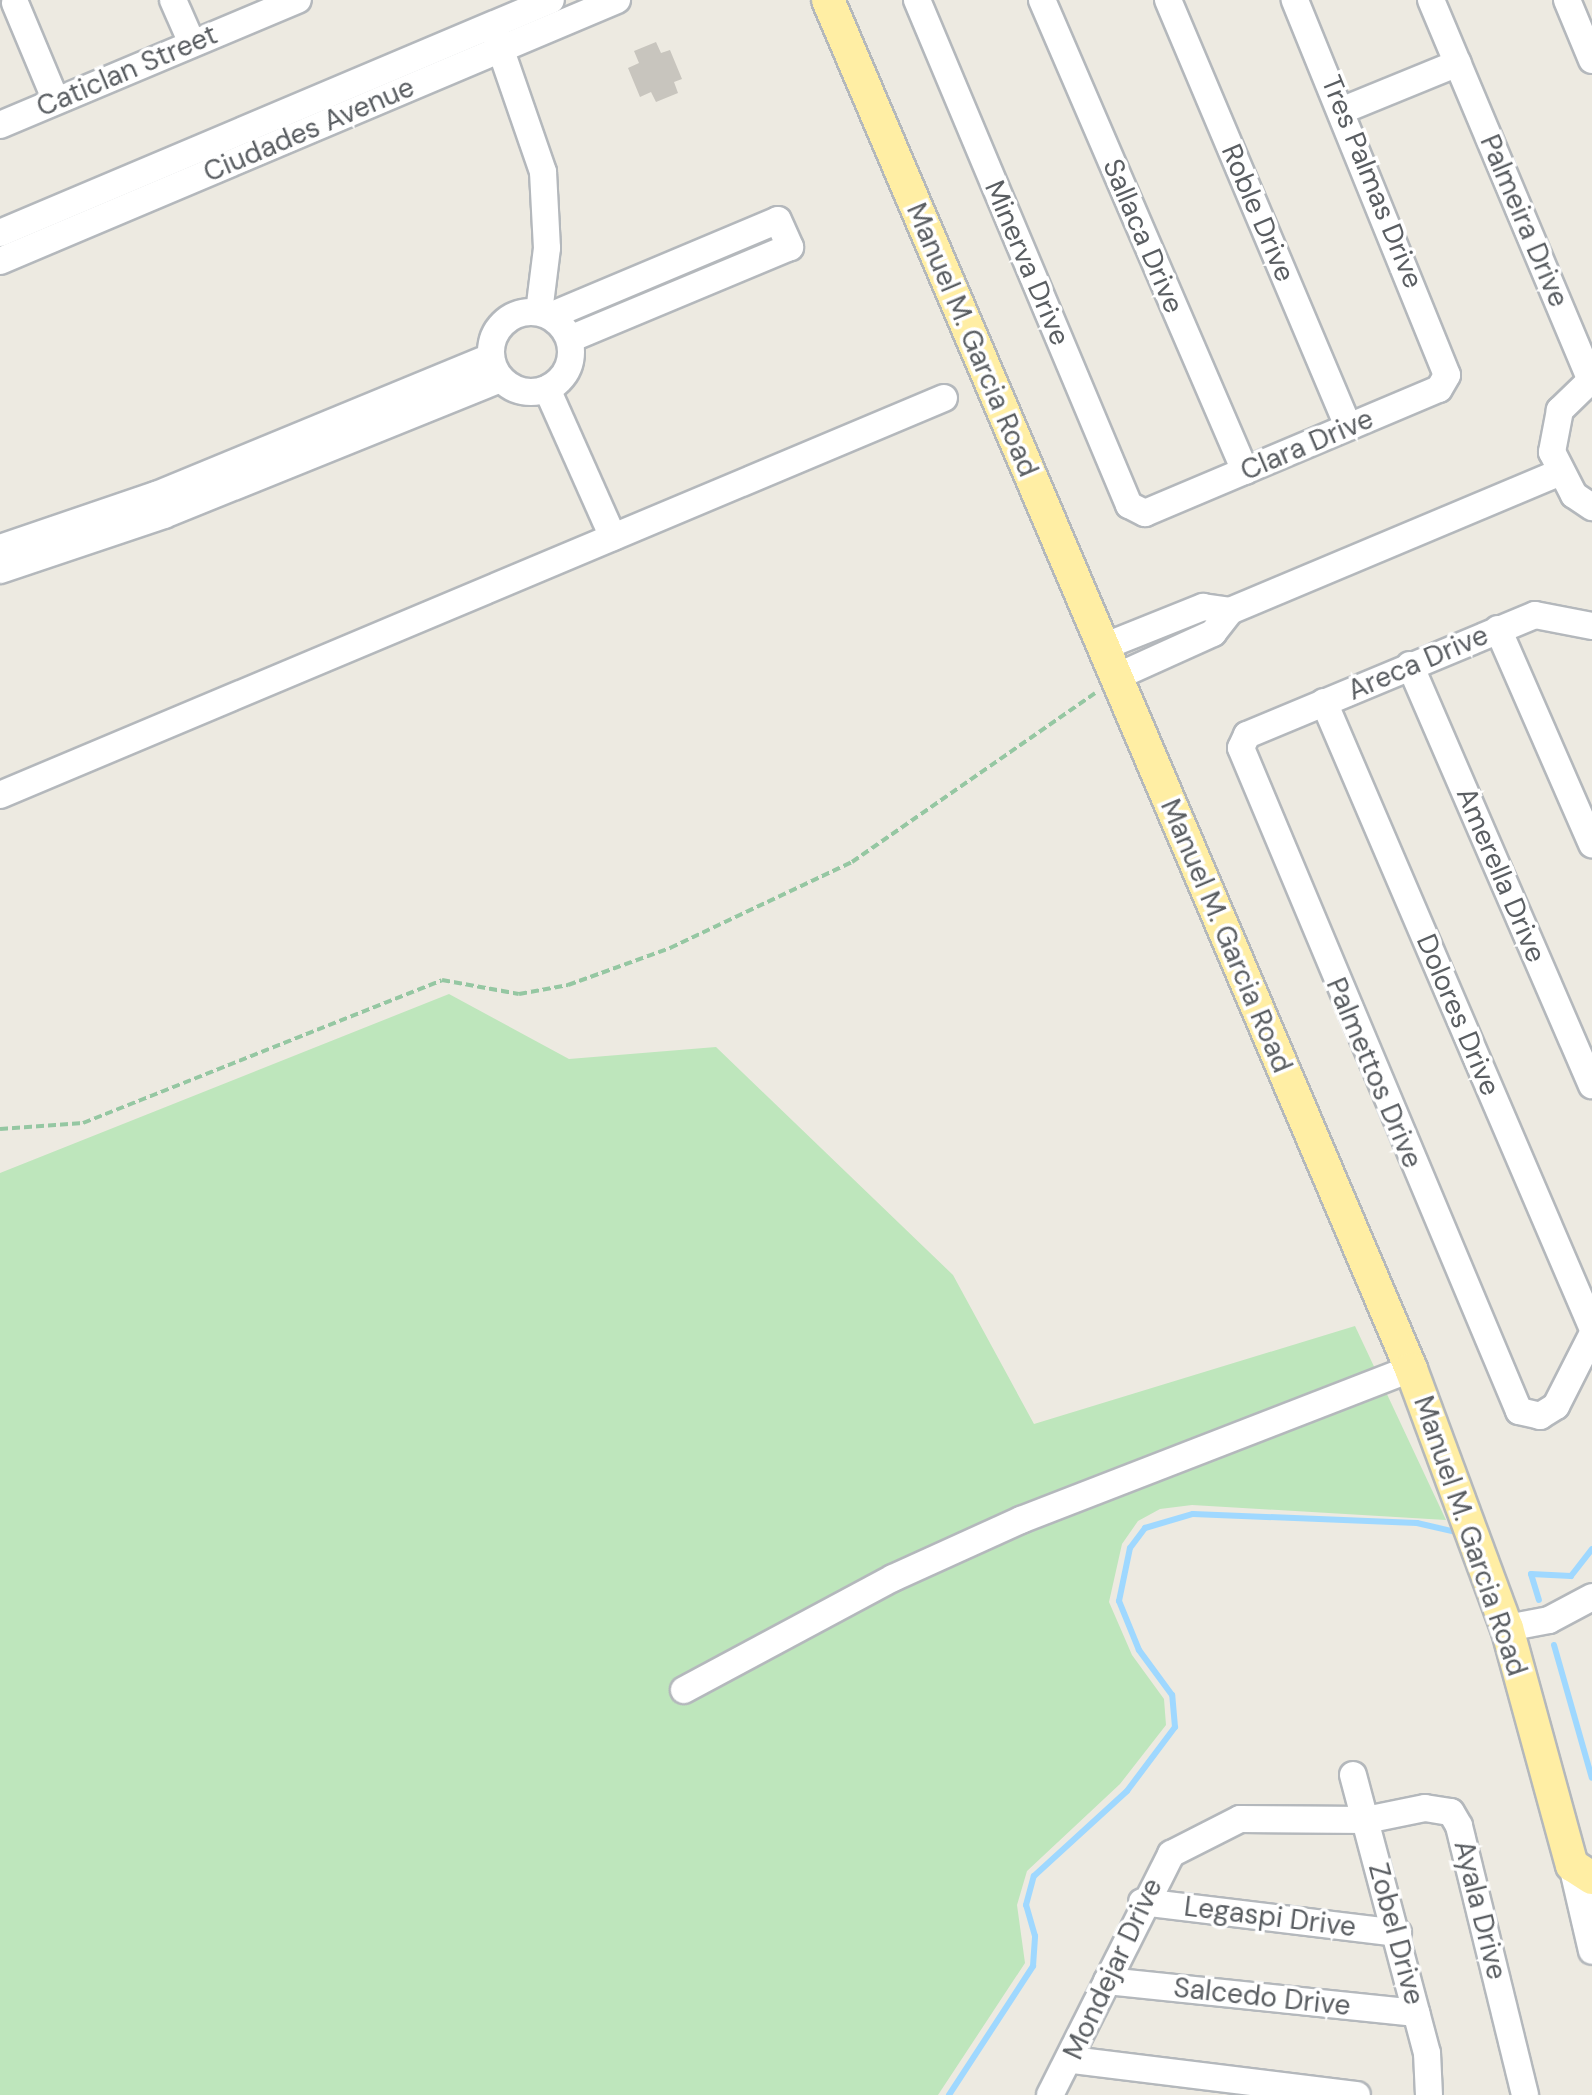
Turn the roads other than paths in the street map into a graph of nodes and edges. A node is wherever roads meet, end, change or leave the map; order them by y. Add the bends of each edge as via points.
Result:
1 (173, 0) edge
2 (298, 0) edge
3 (551, 0) edge
4 (617, 0) edge
5 (828, 0) edge
6 (917, 0) edge
7 (1042, 0) edge
8 (1168, 0) edge
9 (1295, 0) edge
10 (1431, 0) edge
11 (1567, 0) edge
12 (11, 1) edge
13 (497, 37) junction
14 (192, 43) junction
15 (1592, 60) edge
16 (1458, 63) junction
17 (56, 101) junction
18 (1343, 110) junction
19 (0, 125) edge
20 (0, 233) edge
21 (0, 261) edge
22 (544, 314) junction
23 (570, 339) junction
24 (1446, 365) joint
25 (496, 368) junction
26 (1591, 379) edge
27 (547, 389) junction
28 (944, 398) dead end
29 (1348, 426) junction
30 (1245, 471) junction
31 (1558, 473) junction
32 (1592, 507) edge
33 (1150, 512) joint
34 (112, 523) junction
35 (613, 537) junction
36 (0, 548) edge
37 (0, 570) edge
38 (1230, 611) junction
39 (1592, 626) edge
40 (1498, 629) junction
41 (1103, 647) junction
42 (1410, 665) junction
43 (1116, 677) junction
44 (1324, 702) junction
45 (1247, 735) joint
46 (0, 795) edge
47 (1592, 844) edge
48 (1592, 1085) edge
49 (1592, 1327) edge
50 (1592, 1335) edge
51 (1411, 1369) junction
52 (1592, 1597) edge
53 (1507, 1628) junction
54 (684, 1690) dead end
55 (1353, 1775) dead end
56 (1366, 1820) junction
57 (1582, 1871) edge
58 (1142, 1902) junction
59 (1398, 1933) junction
60 (1592, 1951) edge
61 (1107, 1981) junction
62 (1416, 2013) junction
63 (1072, 2060) junction
64 (1050, 2095) edge
65 (1357, 2095) edge
66 (1429, 2095) edge
67 (1525, 2095) edge

1 - 14 street
2 - 14 street, Caticlan Street
3 - 13 street, Ciudades Avenue
4 - 13 street, Ciudades Avenue
5 - 41 main road, Manuel M. Garcia Road
6 - 33 street, Minerva Drive via 1129,505
7 - 30 street, Sallaca Drive
8 - 29 street, Roble Drive
9 - 18 street, Tres Palmas Drive
10 - 16 street, Palmeira Drive
11 - 15 street
12 - 17 street
13 - 20 street, Ciudades Avenue
13 - 21 street, Ciudades Avenue
13 - 22 street via 543,172
14 - 17 street, Caticlan Street
16 - 18 street
16 - 26 street, Palmeira Drive
17 - 19 street, Caticlan Street
18 - 24 street, Tres Palmas Drive
22 - 23 street
22 - 23 street via 778,220 790,247
22 - 25 street via 503,322
23 - 27 street via 568,369
24 - 29 street, Clara Drive via 1439,389
25 - 27 street via 518,390
25 - 34 street
26 - 31 street via 1556,420
27 - 35 street
28 - 35 street
29 - 30 street, Clara Drive
30 - 33 street, Clara Drive
31 - 32 street
31 - 38 street
34 - 36 street
34 - 37 street
35 - 46 street
38 - 41 street via 1203,607
38 - 43 street via 1213,633
39 - 40 street, Areca Drive via 1535,615
40 - 42 street, Areca Drive
40 - 47 street
41 - 43 main road, Manuel M. Garcia Road
42 - 44 street, Areca Drive
42 - 48 street, Amerella Drive
43 - 51 main road, Manuel M. Garcia Road
44 - 45 street, Areca Drive
44 - 49 street, Dolores Drive
45 - 50 street, Palmettos Drive via 1241,760 1519,1411 1540,1416 1556,1406
51 - 53 main road, Manuel M. Garcia Road
51 - 54 street via 1021,1520 893,1578
52 - 53 street via 1549,1620
53 - 57 main road, Manuel M. Garcia Road
55 - 56 street, Zobel Drive
56 - 58 street, Mondejar Drive via 1265,1816 1213,1829 1171,1854
56 - 59 street, Zobel Drive
56 - 67 street, Ayala Drive via 1425,1808 1456,1818
57 - 60 street
58 - 59 street, Legaspi Drive
58 - 61 street, Mondejar Drive
59 - 62 street, Zobel Drive
61 - 62 street, Salcedo Drive
61 - 63 street, Mondejar Drive
62 - 66 street, Zobel Drive
63 - 64 street, Mondejar Drive
63 - 65 street

